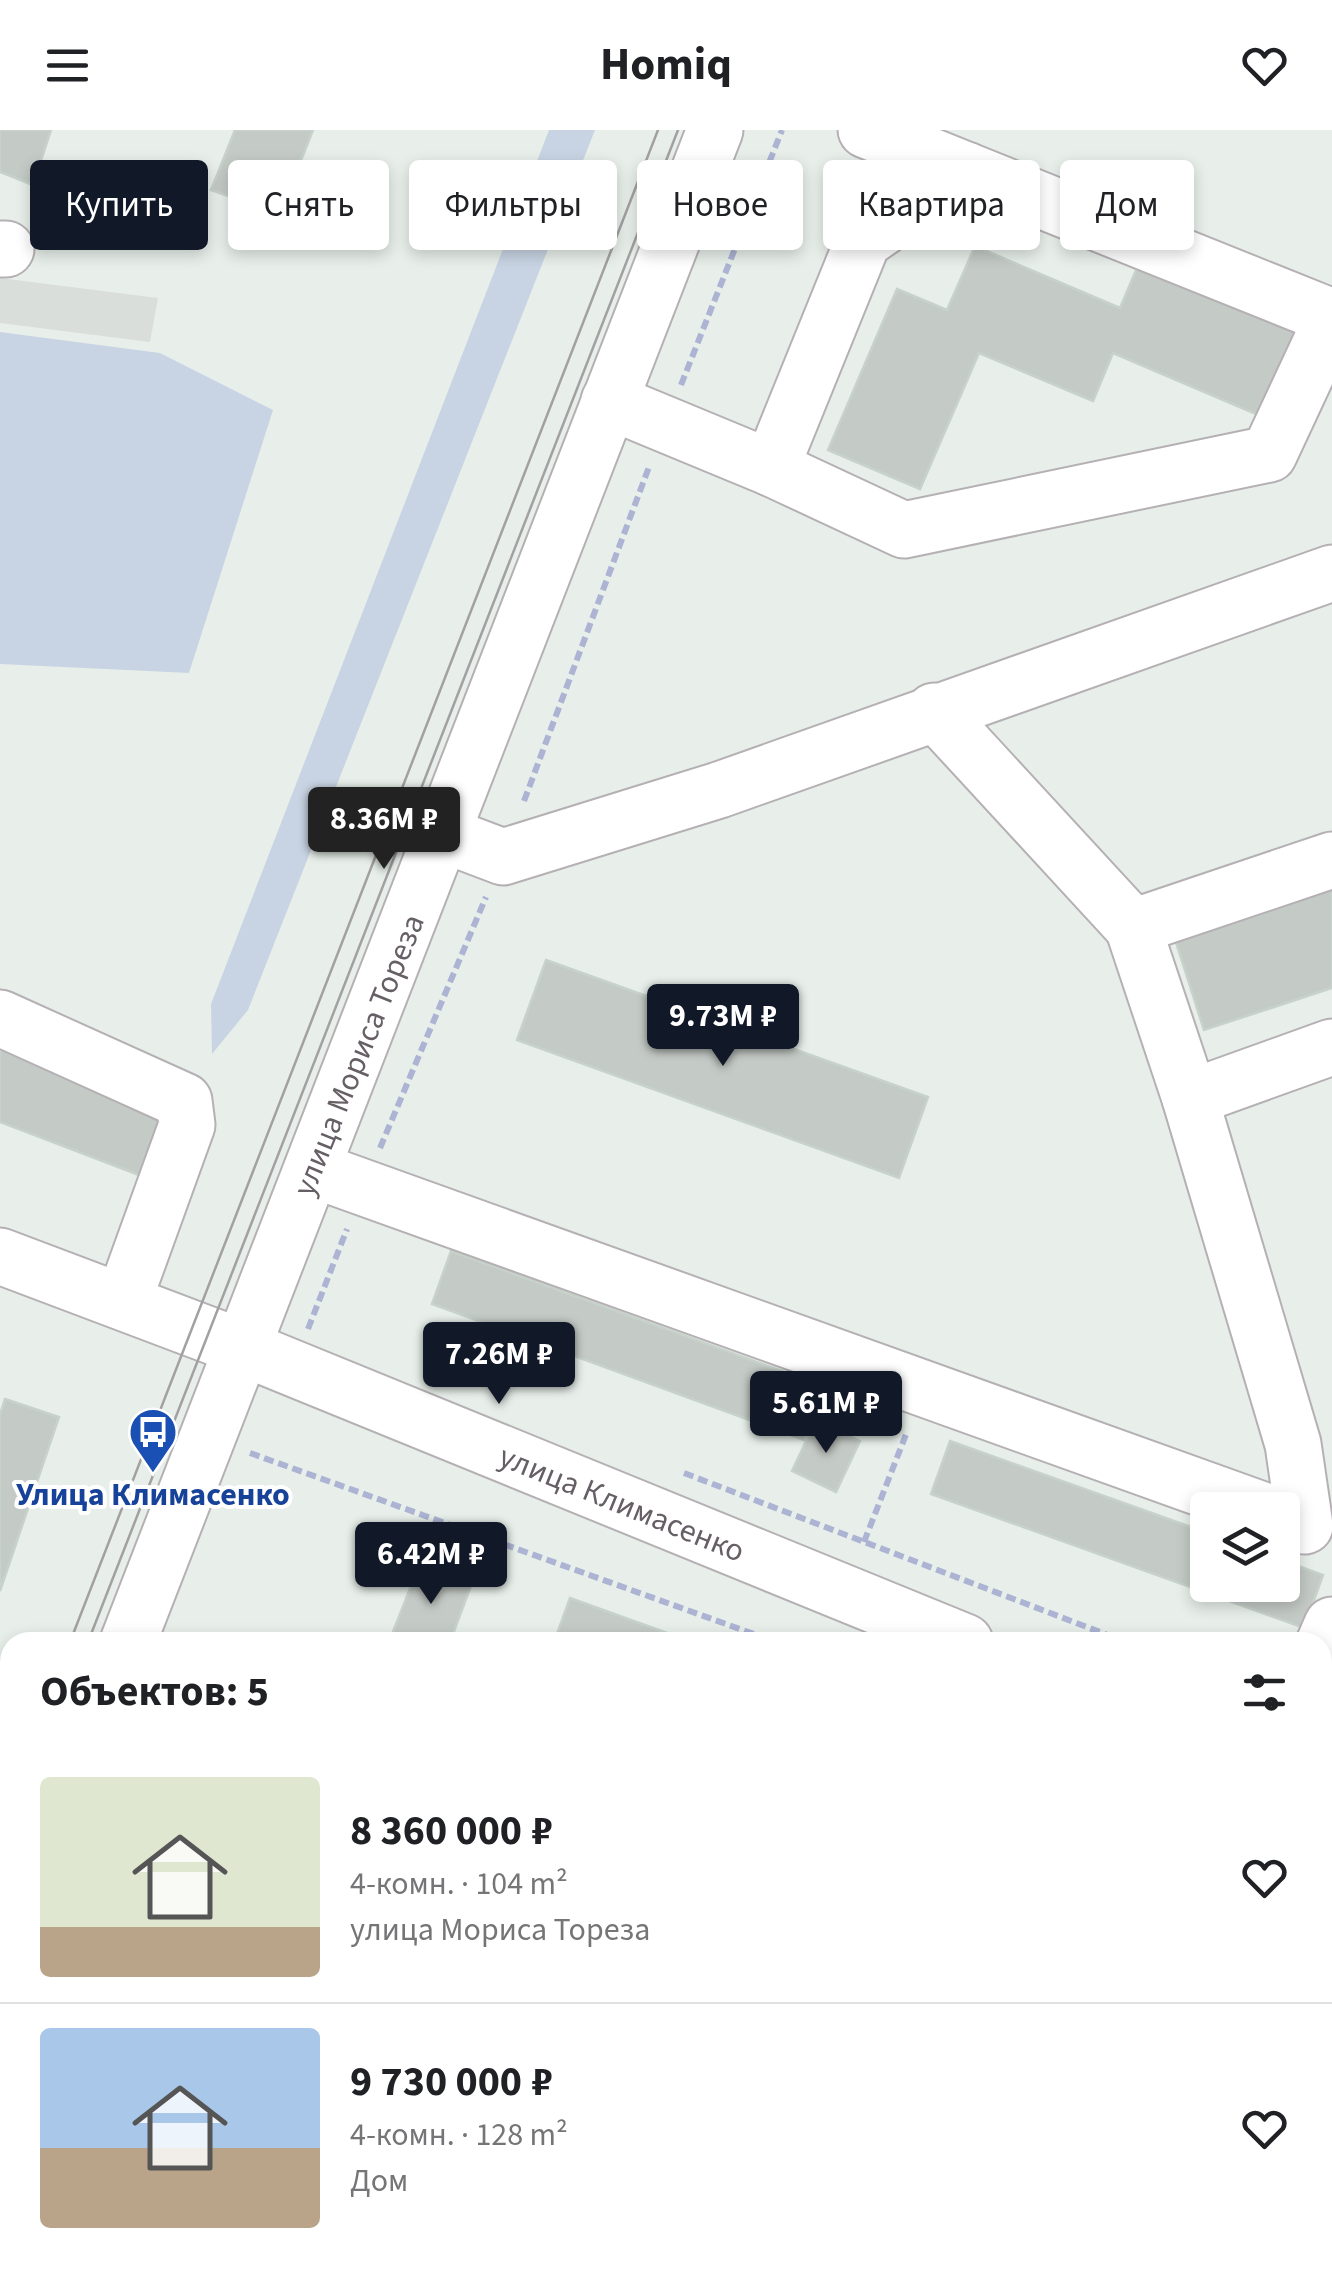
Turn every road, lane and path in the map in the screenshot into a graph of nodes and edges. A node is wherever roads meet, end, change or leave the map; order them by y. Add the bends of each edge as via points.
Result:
1 (714, 130) edge
2 (782, 130) edge
3 (866, 130) edge
4 (941, 160) edge
5 (1040, 200) edge
6 (859, 250) edge
7 (1332, 318) edge
8 (610, 401) junction
9 (666, 424) junction
10 (771, 468) junction
11 (1332, 574) edge
12 (934, 711) junction
13 (444, 835) junction
14 (503, 857) junction
15 (1332, 860) edge
16 (1133, 927) junction
17 (0, 1018) edge
18 (1332, 1047) edge
19 (1190, 1098) junction
20 (312, 1169) junction
21 (363, 1188) junction
22 (0, 1256) edge
23 (123, 1302) junction
24 (249, 1329) junction
25 (307, 1330) junction
26 (326, 1337) dead end
27 (924, 1389) junction
28 (207, 1437) junction
29 (678, 1471) dead end
30 (1209, 1492) edge
31 (1294, 1492) edge
32 (864, 1542) junction
33 (132, 1632) edge
34 (748, 1632) edge
35 (941, 1632) edge
36 (1100, 1632) edge

1 - 8 street, улица Мориса Тореза
2 - 9 path
3 - 4 street
5 - 7 street
6 - 10 street
7 - 10 street via 1269,454 904,530
8 - 9 street
8 - 13 street, улица Мориса Тореза
9 - 10 street
9 - 14 path
11 - 12 street
12 - 14 street via 720,790
12 - 16 street
13 - 14 street
13 - 20 street, улица Мориса Тореза
14 - 21 path
15 - 16 street
16 - 19 street
17 - 23 street via 184,1101 187,1125
18 - 19 street
19 - 31 street via 1293,1444
20 - 21 street
20 - 24 street, улица Мориса Тореза
21 - 25 path
21 - 27 street
22 - 23 street, улица Климасенко
23 - 24 street, улица Климасенко
24 - 25 path
24 - 28 street, улица Мориса Тореза
24 - 35 street, улица Климасенко
25 - 26 path
27 - 30 street
27 - 32 path
28 - 33 street, улица Мориса Тореза
28 - 34 path
29 - 32 path
32 - 36 path

